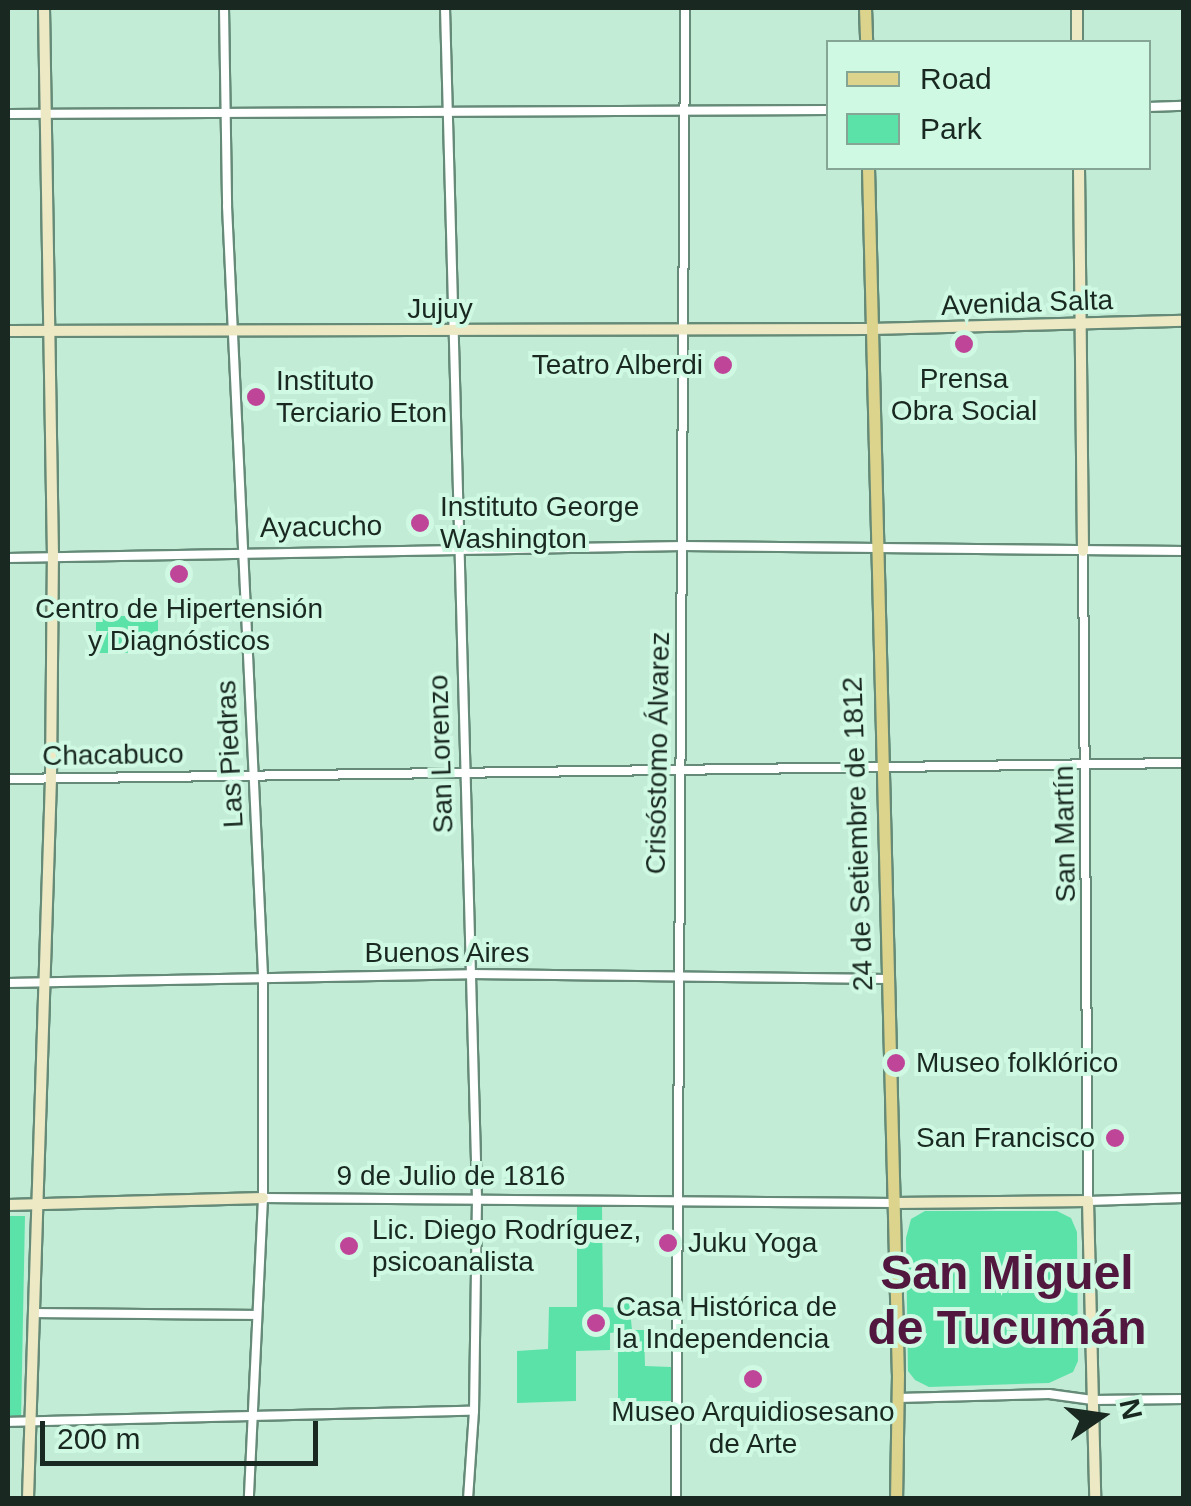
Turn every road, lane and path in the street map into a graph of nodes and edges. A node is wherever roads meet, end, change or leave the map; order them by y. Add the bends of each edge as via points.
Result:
1 (44, 8) edge
2 (224, 8) edge
3 (445, 8) edge
4 (684, 8) edge
5 (865, 8) edge
6 (1077, 8) edge
7 (866, 40) edge
8 (1078, 40) edge
9 (1184, 106) edge
10 (1151, 107) edge
11 (227, 110) junction
12 (685, 110) junction
13 (826, 110) edge
14 (47, 113) junction
15 (448, 113) junction
16 (8, 114) edge
17 (868, 170) edge
18 (1079, 170) edge
19 (1184, 321) edge
20 (1082, 324) junction
21 (872, 329) junction
22 (50, 330) junction
23 (236, 330) junction
24 (685, 330) junction
25 (8, 331) edge
26 (453, 332) junction
27 (683, 546) junction
28 (457, 548) junction
29 (243, 550) junction
30 (876, 550) junction
31 (1084, 551) junction
32 (1184, 551) edge
33 (53, 557) junction
34 (8, 558) edge
35 (1086, 763) junction
36 (1184, 764) edge
37 (880, 766) junction
38 (679, 767) junction
39 (464, 770) junction
40 (254, 775) junction
41 (51, 778) junction
42 (8, 779) edge
43 (470, 974) junction
44 (263, 976) junction
45 (680, 976) junction
46 (888, 980) junction
47 (44, 982) junction
48 (8, 983) edge
49 (263, 1198) junction
50 (477, 1198) junction
51 (1184, 1198) edge
52 (1088, 1200) junction
53 (680, 1201) junction
54 (894, 1203) junction
55 (8, 1204) edge
56 (37, 1204) junction
57 (35, 1314) junction
58 (257, 1315) junction
59 (898, 1398) junction
60 (1093, 1400) junction
61 (1184, 1400) edge
62 (474, 1412) junction
63 (254, 1420) junction
64 (8, 1422) edge
65 (32, 1422) junction
66 (28, 1498) edge
67 (249, 1498) edge
68 (468, 1498) edge
69 (676, 1498) edge
70 (896, 1498) edge
71 (1096, 1498) edge

1 - 14 street
2 - 11 street, Las Piedras
3 - 15 street, San Lorenzo
4 - 12 street, Crisóstomo Álvarez
5 - 7 main road
6 - 8 street
9 - 10 street
11 - 14 street
11 - 15 street
11 - 23 street, Las Piedras
12 - 13 street
12 - 15 street
12 - 24 street, Crisóstomo Álvarez
14 - 16 street
14 - 22 street
15 - 26 street, San Lorenzo
17 - 21 main road, 24 de Setiembre de 1812
18 - 20 street, San Martín
19 - 20 street, Avenida Salta
20 - 21 street, Avenida Salta
20 - 31 street, San Martín
21 - 24 street, Jujuy
21 - 30 main road, 24 de Setiembre de 1812
22 - 23 street, Jujuy
22 - 25 street, Jujuy
22 - 33 street
23 - 26 street, Jujuy
23 - 29 street, Las Piedras
24 - 26 street, Jujuy
24 - 27 street, Crisóstomo Álvarez
26 - 28 street, San Lorenzo
27 - 28 street, Ayacucho
27 - 30 street, Ayacucho
27 - 38 street, Crisóstomo Álvarez
28 - 29 street, Ayacucho
28 - 39 street, San Lorenzo
29 - 33 street, Ayacucho
29 - 40 street, Las Piedras
30 - 31 street, Ayacucho
30 - 37 main road, 24 de Setiembre de 1812
31 - 32 street, Ayacucho
31 - 35 street, San Martín
33 - 34 street, Ayacucho
33 - 41 street
35 - 36 street, Chacabuco
35 - 37 street, Chacabuco
35 - 52 street, San Martín
37 - 38 street, Chacabuco
37 - 46 main road, 24 de Setiembre de 1812
38 - 39 street, Chacabuco
38 - 45 street, Crisóstomo Álvarez
39 - 40 street, Chacabuco
39 - 43 street, San Lorenzo
40 - 41 street, Chacabuco
40 - 44 street, Las Piedras
41 - 42 street, Chacabuco
41 - 47 street
43 - 44 street, Buenos Aires
43 - 45 street, Buenos Aires
43 - 50 street, San Lorenzo
44 - 47 street, Buenos Aires
44 - 49 street, Las Piedras
45 - 46 street, Buenos Aires
45 - 53 street, Crisóstomo Álvarez
46 - 54 main road, 24 de Setiembre de 1812
47 - 48 street, Buenos Aires
47 - 56 street
49 - 50 street, 9 de Julio de 1816
49 - 56 street, 9 de Julio de 1816
49 - 58 street, Las Piedras
50 - 53 street, 9 de Julio de 1816
50 - 62 street, San Lorenzo
51 - 52 street
52 - 54 street
52 - 60 street, San Martín
53 - 54 street, 9 de Julio de 1816
53 - 69 street, Crisóstomo Álvarez
54 - 59 main road, 24 de Setiembre de 1812
55 - 56 street, 9 de Julio de 1816
56 - 57 street
57 - 58 street
57 - 65 street
58 - 63 street, Las Piedras
59 - 60 street via 1049,1394
59 - 70 main road, 24 de Setiembre de 1812
60 - 61 street
60 - 71 street, San Martín
62 - 63 street
62 - 68 street, San Lorenzo
63 - 65 street
63 - 67 street, Las Piedras
64 - 65 street
65 - 66 street

